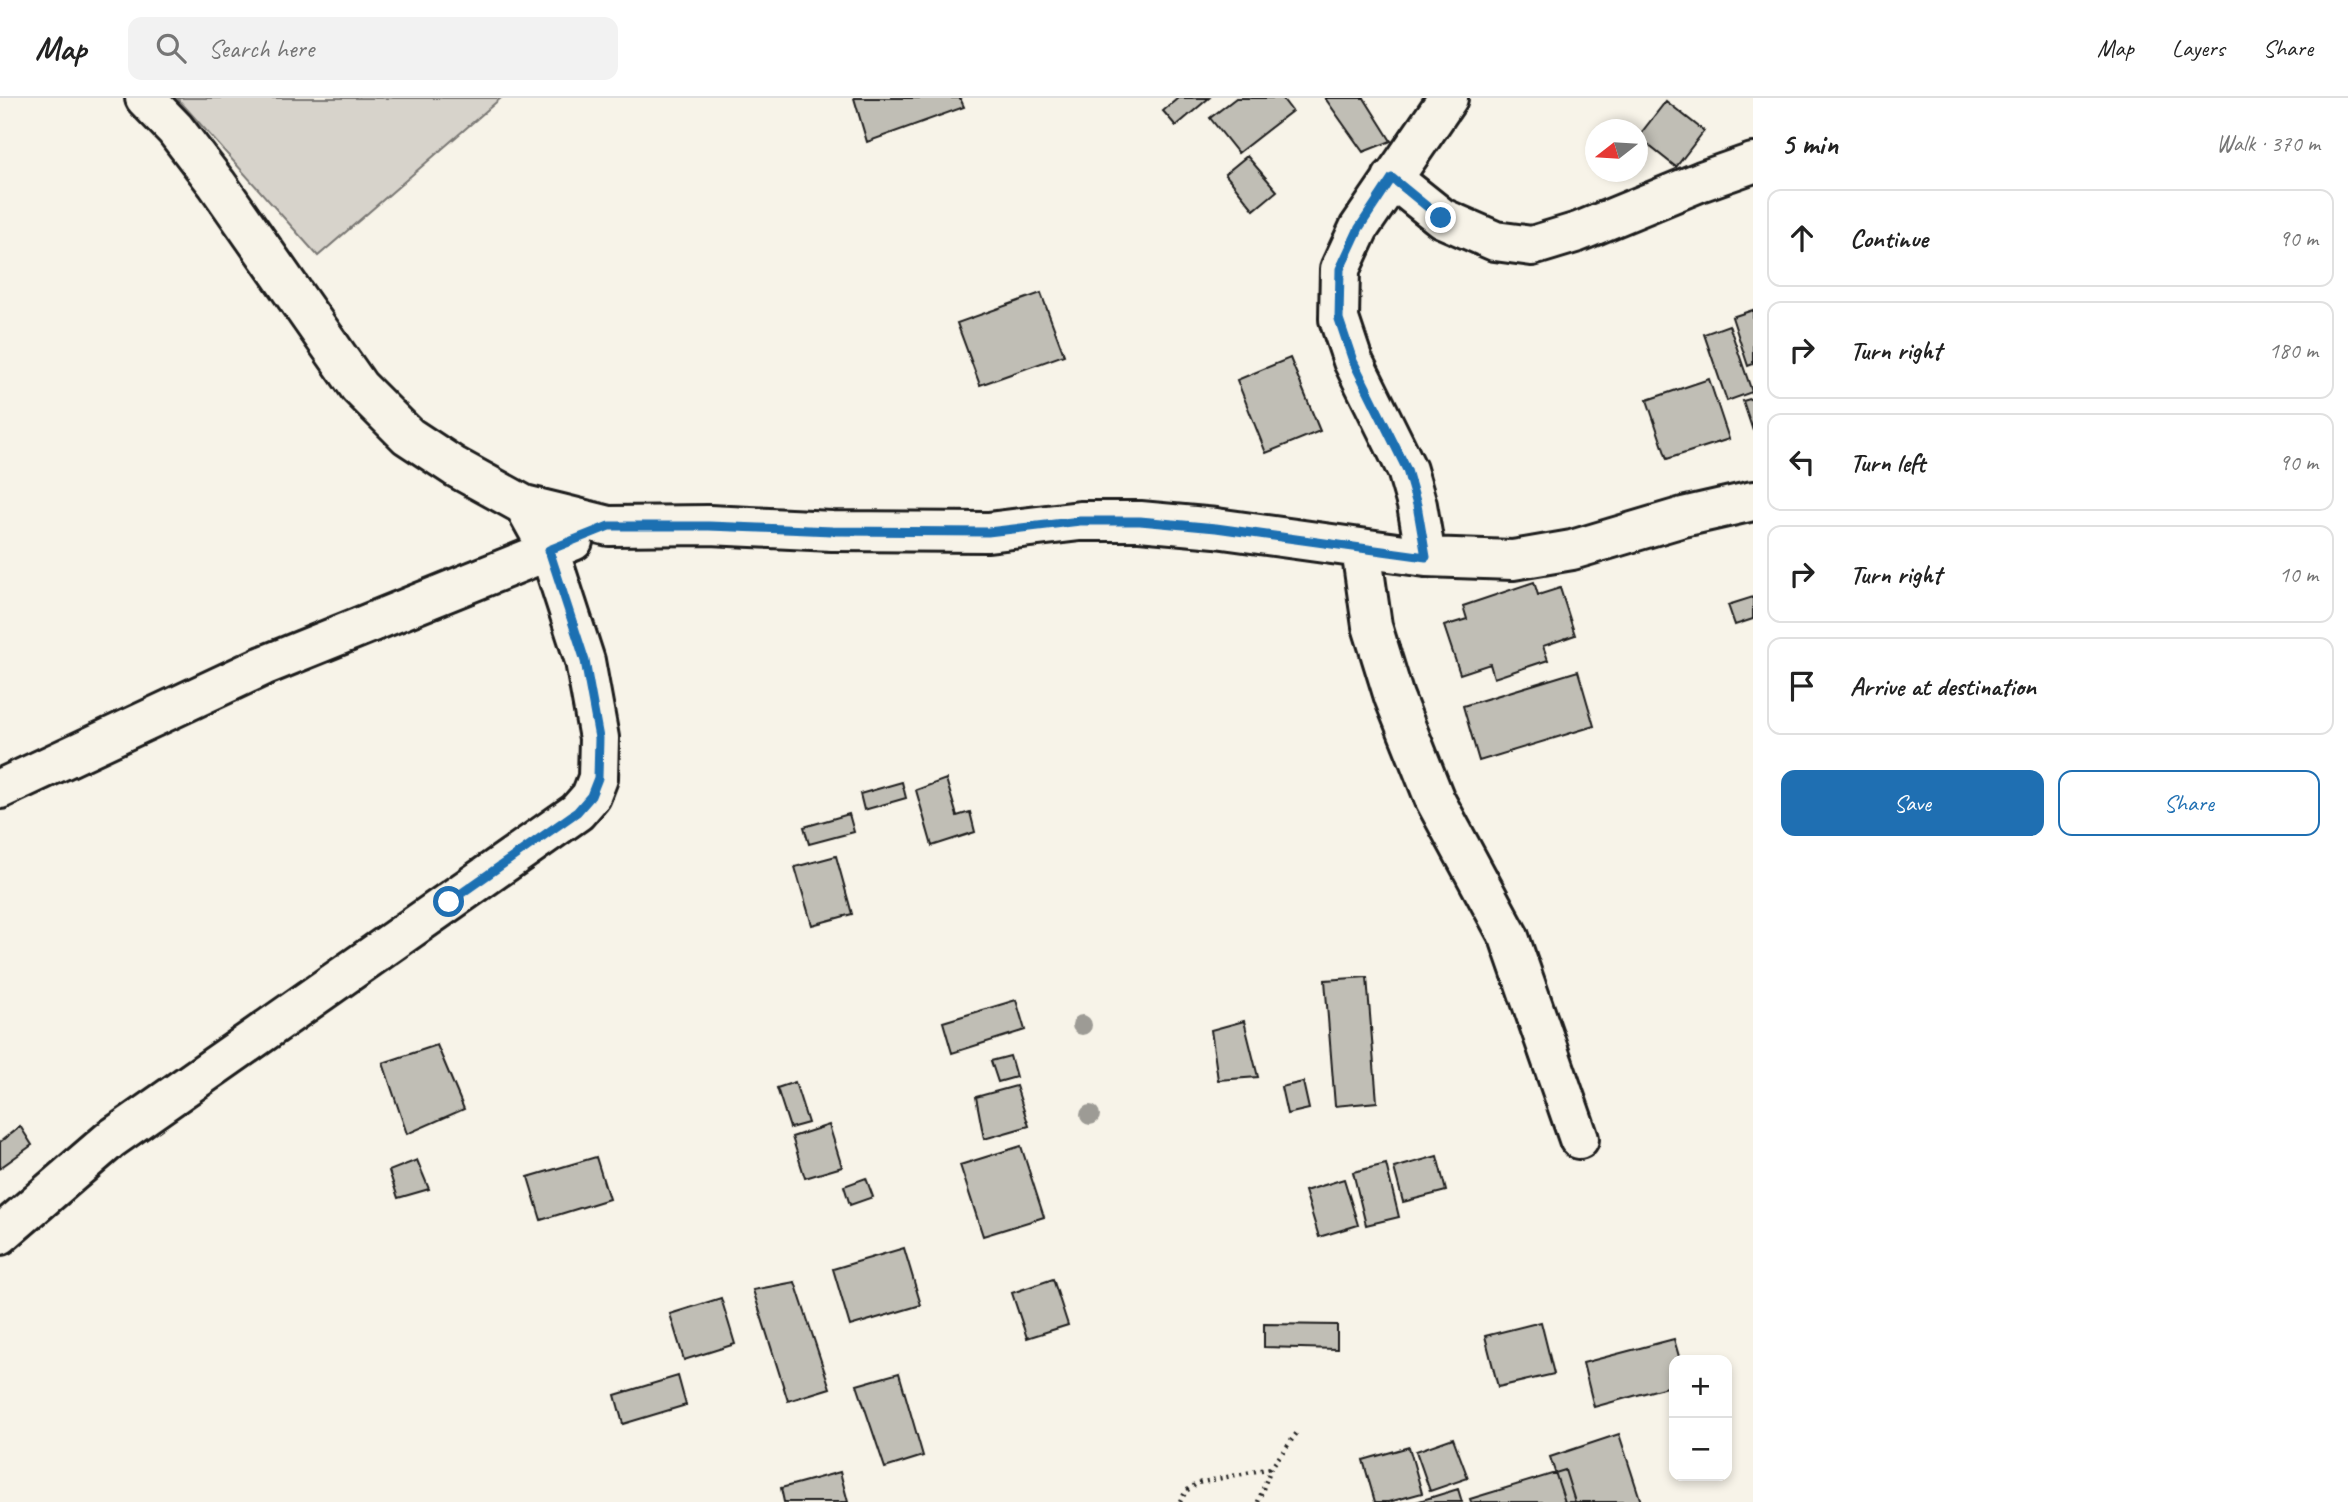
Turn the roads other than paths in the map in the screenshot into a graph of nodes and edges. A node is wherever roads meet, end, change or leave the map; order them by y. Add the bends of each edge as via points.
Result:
1 (145, 98) edge
2 (1448, 98) edge
3 (1753, 163) edge
4 (1392, 178) junction
5 (1753, 501) edge
6 (524, 505) junction
7 (609, 526) junction
8 (1361, 549) junction
9 (549, 550) junction
10 (1426, 557) junction
11 (0, 789) edge
12 (1578, 1139) dead end
13 (0, 1235) edge

1 - 6 street via 175,128 217,184 359,387 408,436
2 - 4 street
3 - 4 street via 1531,246 1495,241 1441,218
4 - 10 street via 1359,228 1340,269 1339,319 1353,361 1407,470
5 - 10 street via 1572,550 1525,558
6 - 7 street
6 - 9 street
7 - 8 street via 988,532 1080,521 1140,521
7 - 9 street
8 - 10 street
8 - 12 street via 1372,626 1394,697 1435,800 1509,937
9 - 11 street via 263,666
9 - 13 street via 585,661 599,738 598,778 591,796 562,823 111,1139

